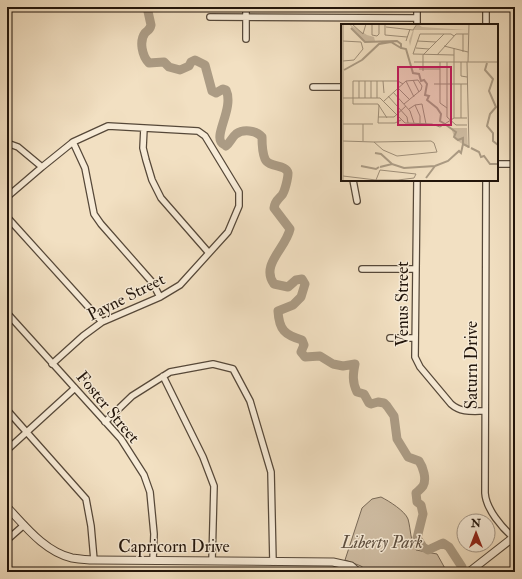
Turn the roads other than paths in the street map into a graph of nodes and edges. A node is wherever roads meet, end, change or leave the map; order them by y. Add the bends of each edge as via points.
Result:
1 (246, 7) edge
2 (417, 7) edge
3 (486, 7) edge
4 (210, 17) dead end
5 (247, 18) junction
6 (417, 18) junction
7 (417, 24) edge
8 (486, 24) edge
9 (246, 39) dead end
10 (341, 86) edge
11 (313, 87) dead end
12 (144, 128) junction
13 (72, 142) junction
14 (7, 143) edge
15 (498, 164) edge
16 (515, 164) edge
17 (42, 167) junction
18 (353, 181) edge
19 (417, 181) edge
20 (486, 181) edge
21 (7, 197) edge
22 (357, 200) dead end
23 (7, 217) edge
24 (209, 252) junction
25 (362, 268) dead end
26 (416, 269) junction
27 (160, 297) junction
28 (7, 313) edge
29 (102, 322) junction
30 (390, 338) dead end
31 (415, 338) junction
32 (52, 364) junction
33 (163, 376) junction
34 (75, 388) junction
35 (7, 410) edge
36 (485, 411) junction
37 (106, 422) junction
38 (27, 432) junction
39 (7, 450) edge
40 (7, 507) edge
41 (24, 525) junction
42 (514, 538) edge
43 (7, 540) edge
44 (94, 560) junction
45 (153, 560) junction
46 (212, 561) junction
47 (273, 562) junction
48 (358, 572) edge
49 (469, 572) edge

1 - 5 street
2 - 6 street
3 - 8 street
4 - 5 street
5 - 6 street
5 - 9 street
6 - 7 street
10 - 11 street
12 - 13 street via 108,126
12 - 24 street via 146,160 161,198
12 - 24 street, Payne Street via 198,131 205,136 239,192 239,206 228,232
13 - 17 street
13 - 27 street via 85,168 94,214 152,282
14 - 17 street via 18,147
15 - 16 street
17 - 21 street
18 - 22 street
19 - 26 street, Venus Street
20 - 36 street, Saturn Drive
23 - 29 street
24 - 27 street, Payne Street via 180,285
25 - 26 street
26 - 31 street, Venus Street
27 - 29 street, Payne Street
28 - 32 street, Foster Street
29 - 32 street, Payne Street
30 - 31 street
31 - 36 street, Venus Street via 415,357 420,367 451,404 456,409 465,411
32 - 34 street, Foster Street
33 - 37 street via 132,396
33 - 46 street via 203,457 214,486
33 - 47 street via 170,372 213,364 233,369 250,401 270,472
34 - 37 street, Foster Street
34 - 38 street
35 - 38 street
36 - 42 street, Saturn Drive via 486,501 490,510
37 - 45 street, Foster Street via 121,439 144,475 150,492 154,534
38 - 39 street
38 - 44 street via 86,499
40 - 41 street, Capricorn Drive
41 - 43 street
41 - 44 street, Capricorn Drive via 48,548 71,558
42 - 49 street
44 - 45 street, Capricorn Drive
45 - 46 street, Capricorn Drive
46 - 47 street, Capricorn Drive
47 - 48 street, Capricorn Drive via 333,562 351,566

